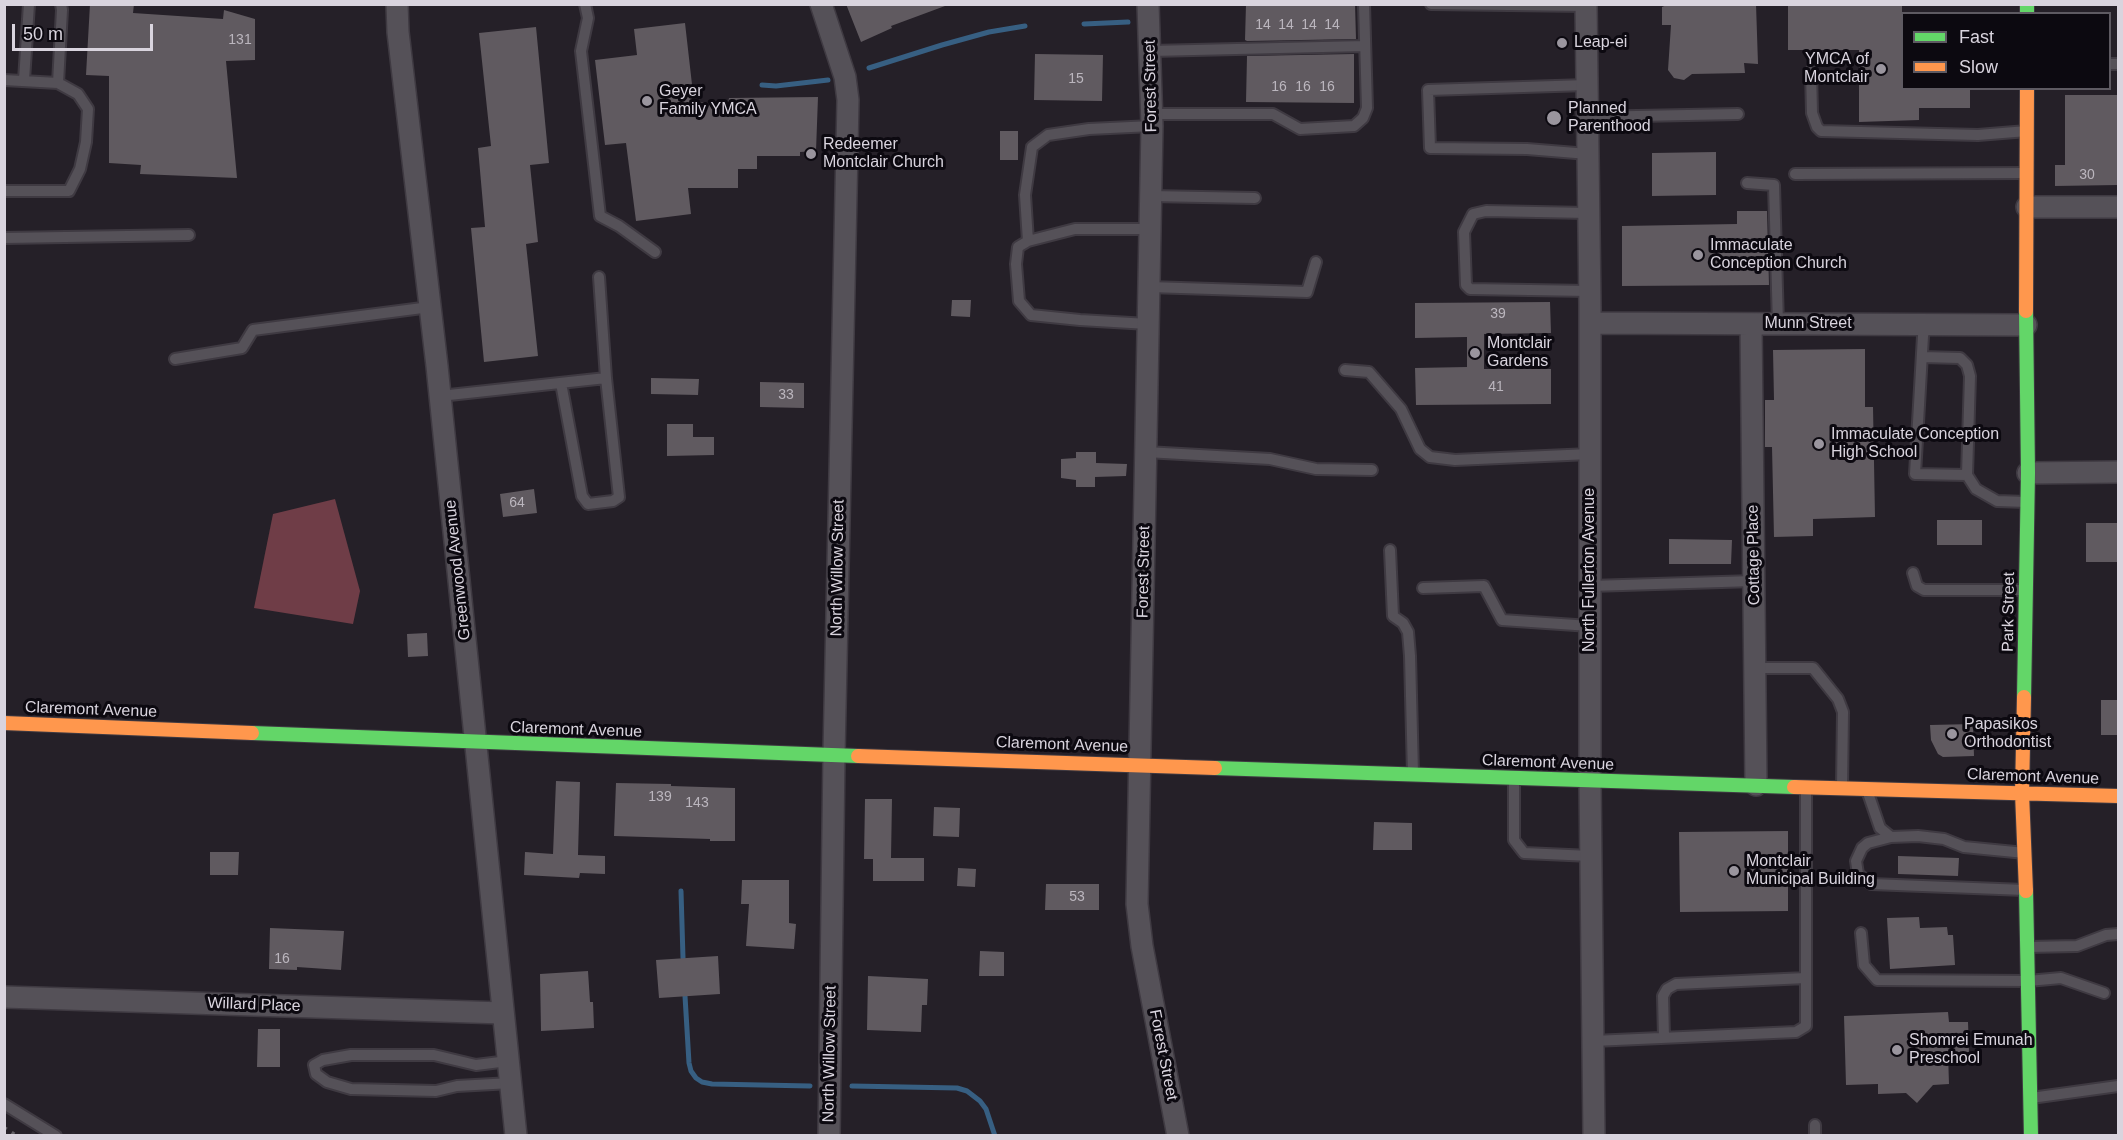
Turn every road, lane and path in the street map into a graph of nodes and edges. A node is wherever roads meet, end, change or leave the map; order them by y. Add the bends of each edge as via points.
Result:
1 (29, 4) edge
2 (61, 4) edge
3 (397, 4) edge
4 (585, 4) edge
5 (821, 4) edge
6 (1148, 4) edge
7 (1364, 4) edge
8 (1431, 4) edge
9 (1586, 5) edge
10 (1365, 46) junction
11 (1150, 51) junction
12 (1811, 71) dead end
13 (4, 80) edge
14 (24, 80) junction
15 (58, 83) junction
16 (1587, 85) junction
17 (2027, 90) edge
18 (1738, 114) dead end
19 (1587, 117) junction
20 (1152, 120) junction
21 (2027, 131) junction
22 (1587, 154) junction
23 (2027, 173) junction
24 (1795, 174) dead end
25 (1747, 183) dead end
26 (4, 191) edge
27 (1150, 196) junction
28 (1255, 198) dead end
29 (2027, 207) junction
30 (2118, 207) edge
31 (1588, 213) junction
32 (1150, 229) junction
33 (189, 235) dead end
34 (4, 238) edge
35 (1028, 241) junction
36 (655, 252) dead end
37 (1316, 262) dead end
38 (599, 277) dead end
39 (1149, 287) junction
40 (1589, 291) junction
41 (430, 307) junction
42 (1590, 323) junction
43 (1148, 324) junction
44 (1751, 324) junction
45 (1778, 324) junction
46 (1926, 324) junction
47 (2026, 325) junction
48 (1922, 357) junction
49 (175, 359) dead end
50 (1345, 370) dead end
51 (606, 378) junction
52 (561, 383) junction
53 (440, 396) junction
54 (1146, 452) junction
55 (1590, 454) junction
56 (1372, 470) dead end
57 (2118, 472) edge
58 (2028, 473) junction
59 (1967, 475) junction
60 (2027, 502) junction
61 (1390, 549) dead end
62 (1913, 573) dead end
63 (1754, 581) junction
64 (1590, 586) junction
65 (1423, 588) dead end
66 (2026, 590) junction
67 (1590, 626) junction
68 (1755, 668) junction
69 (4, 723) edge
70 (476, 743) junction
71 (834, 754) junction
72 (1141, 764) junction
73 (1413, 774) junction
74 (1514, 778) junction
75 (1590, 781) junction
76 (1756, 785) junction
77 (1806, 787) junction
78 (1842, 788) junction
79 (1866, 789) junction
80 (2022, 793) junction
81 (2118, 796) edge
82 (1890, 837) junction
83 (2025, 853) junction
84 (1591, 856) junction
85 (2026, 890) junction
86 (1861, 933) dead end
87 (2118, 934) edge
88 (2027, 947) junction
89 (1806, 978) junction
90 (2028, 981) junction
91 (2104, 993) dead end
92 (4, 997) edge
93 (503, 1013) junction
94 (1664, 1038) junction
95 (1593, 1041) junction
96 (508, 1061) junction
97 (510, 1083) junction
98 (2118, 1086) edge
99 (2030, 1098) junction
100 (4, 1104) edge
101 (56, 1136) edge
102 (516, 1136) edge
103 (829, 1136) edge
104 (1178, 1136) edge
105 (1594, 1136) edge
106 (2031, 1136) edge

1 - 14 lane
2 - 15 lane
3 - 41 street, Greenwood Avenue
4 - 36 lane via 588,18 581,51 600,216
5 - 71 street, North Willow Street via 845,76 848,100
6 - 11 street, Forest Street
7 - 10 lane
8 - 9 lane
9 - 16 street, North Fullerton Avenue
10 - 11 lane
10 - 20 lane via 1367,108 1354,126 1300,129 1273,114
11 - 20 street, Forest Street
12 - 21 lane via 1812,112 1821,131 1978,135
13 - 14 lane
14 - 15 lane
15 - 26 lane via 78,94 88,109 80,169 69,191
16 - 19 street, North Fullerton Avenue
16 - 22 lane via 1428,90 1430,148
17 - 21 street, Park Street
18 - 19 lane
19 - 22 street, North Fullerton Avenue
20 - 27 street, Forest Street
20 - 35 lane via 1048,135 1032,147 1025,195
21 - 23 street, Park Street
22 - 31 street, North Fullerton Avenue
23 - 24 lane
23 - 29 street, Park Street
25 - 45 lane via 1774,185
27 - 28 lane
27 - 32 street, Forest Street
29 - 30 street
29 - 47 street, Park Street
31 - 40 street, North Fullerton Avenue
31 - 40 lane via 1486,211 1473,214 1464,232 1466,285 1470,289
32 - 35 lane via 1075,230
32 - 39 street, Forest Street
33 - 34 lane
35 - 43 lane via 1018,247 1016,264 1019,301 1031,315
37 - 39 lane via 1307,292
38 - 51 lane
39 - 43 street, Forest Street
40 - 42 street, North Fullerton Avenue
41 - 49 lane via 253,330 242,348
41 - 53 street, Greenwood Avenue
42 - 44 street, Munn Street
42 - 55 street, North Fullerton Avenue
43 - 54 street, Forest Street
44 - 45 street, Munn Street
44 - 63 street, Cottage Place
45 - 46 street, Munn Street
46 - 47 street, Munn Street
46 - 48 lane
47 - 58 street, Park Street
48 - 59 lane via 1960,358 1967,365
48 - 59 lane via 1915,474
50 - 55 lane via 1369,372 1401,409 1420,449 1430,457 1455,460
51 - 52 lane
51 - 52 lane via 619,496 613,501 588,504 582,496
52 - 53 lane
53 - 70 street, Greenwood Avenue
54 - 56 lane via 1270,459 1316,469
54 - 72 street, Forest Street
55 - 64 street, North Fullerton Avenue
57 - 58 street
58 - 60 street, Park Street
59 - 60 lane via 1976,489 1997,501
60 - 66 street, Park Street
61 - 73 lane via 1392,616 1408,632
62 - 66 lane via 1917,586 1924,590
63 - 64 lane
63 - 68 street, Cottage Place
64 - 67 street, North Fullerton Avenue
65 - 67 lane via 1484,586 1502,620
66 - 80 street, Park Street
67 - 75 street, North Fullerton Avenue
68 - 76 street, Cottage Place
68 - 78 lane via 1813,668 1838,699 1843,712
69 - 70 street, Claremont Avenue
70 - 71 street, Claremont Avenue
70 - 93 street, Greenwood Avenue
71 - 72 street, Claremont Avenue
71 - 103 street, North Willow Street
72 - 73 street, Claremont Avenue
72 - 104 street, Forest Street via 1137,904
73 - 74 street, Claremont Avenue
74 - 75 street, Claremont Avenue
74 - 84 lane via 1514,840 1524,853
75 - 76 street, Claremont Avenue
75 - 84 street, North Fullerton Avenue
76 - 77 street, Claremont Avenue
77 - 78 street, Claremont Avenue
77 - 89 lane
78 - 79 street, Claremont Avenue
79 - 80 street, Claremont Avenue
79 - 82 lane via 1878,824
80 - 81 street, Claremont Avenue
80 - 83 street, Park Street
82 - 83 lane via 1918,836 1964,847
82 - 85 lane via 1868,843 1858,854 1858,874 1871,884
83 - 85 street, Park Street
84 - 95 street, North Fullerton Avenue
85 - 88 street, Park Street
86 - 90 lane via 1864,965 1877,980
87 - 88 lane via 2077,946
88 - 90 street, Park Street
89 - 94 lane via 1676,984 1663,996
89 - 94 lane via 1806,1026 1796,1032
90 - 91 lane via 2061,978
90 - 99 street, Park Street
92 - 93 street, Willard Place
93 - 96 street, Greenwood Avenue
94 - 95 lane
95 - 105 street, North Fullerton Avenue
96 - 97 street, Greenwood Avenue
96 - 97 lane via 476,1065 434,1055 351,1055 314,1065 316,1074 327,1082 351,1089 436,1091
97 - 102 street, Greenwood Avenue
98 - 99 lane
99 - 106 street, Park Street
100 - 101 lane

